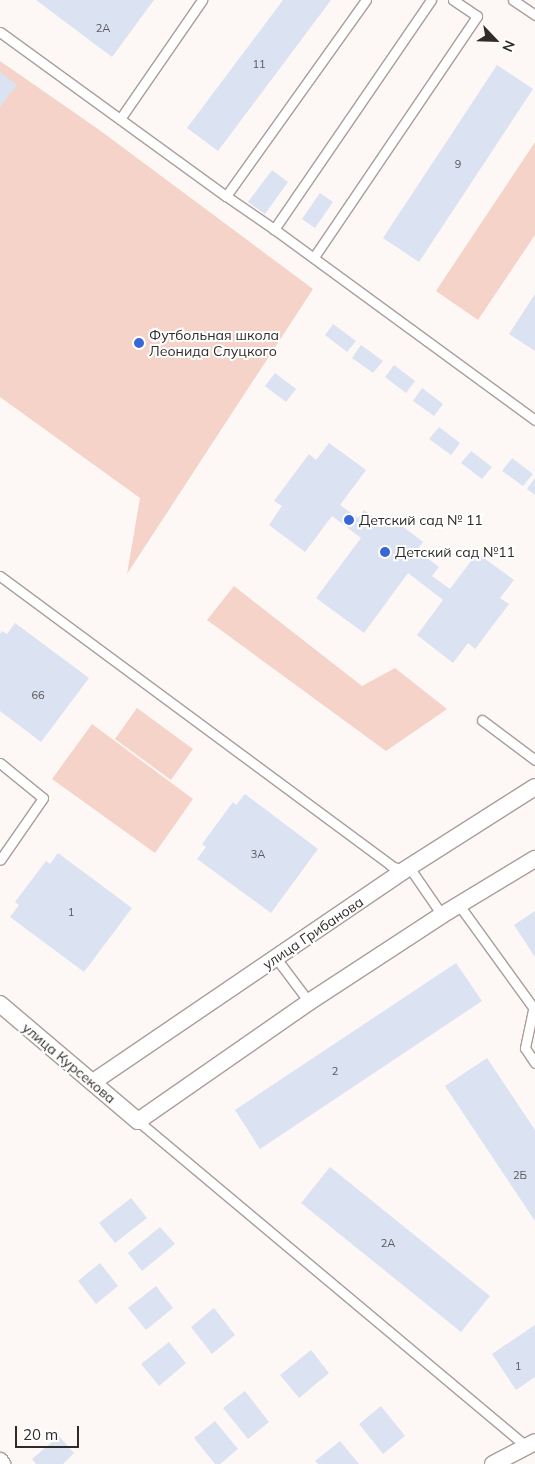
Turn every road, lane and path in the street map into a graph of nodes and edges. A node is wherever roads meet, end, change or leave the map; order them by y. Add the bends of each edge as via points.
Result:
1 (202, 0) edge
2 (366, 0) edge
3 (432, 0) edge
4 (453, 0) edge
5 (514, 0) edge
6 (528, 4) edge
7 (535, 16) edge
8 (0, 32) edge
9 (120, 118) junction
10 (226, 196) junction
11 (274, 229) junction
12 (314, 257) junction
13 (535, 420) edge
14 (0, 576) edge
15 (482, 720) dead end
16 (535, 760) edge
17 (0, 763) edge
18 (535, 787) edge
19 (535, 859) edge
20 (0, 860) edge
21 (406, 869) junction
22 (459, 905) junction
23 (442, 914) junction
24 (276, 958) junction
25 (309, 1002) junction
26 (0, 1004) edge
27 (534, 1010) edge
28 (535, 1063) edge
29 (93, 1082) junction
30 (138, 1121) junction
31 (531, 1445) edge
32 (0, 1461) edge
33 (2, 1464) edge
34 (493, 1464) edge

1 - 9 lane
2 - 10 lane
3 - 11 lane
4 - 12 lane via 477,16
5 - 6 lane
6 - 7 lane
8 - 9 lane
9 - 10 lane
10 - 11 lane
11 - 12 lane
12 - 13 lane
14 - 21 lane via 390,865
15 - 16 lane
17 - 20 lane via 43,798
18 - 21 street, улица Грибанова
19 - 22 street
21 - 23 lane
21 - 24 street, улица Грибанова
22 - 23 street
22 - 27 lane
23 - 25 street
24 - 25 lane
24 - 29 street, улица Грибанова
25 - 30 street
26 - 29 street, улица Курсекова
27 - 28 lane via 525,1048
29 - 30 street, улица Курсекова
30 - 31 lane
31 - 34 street
32 - 33 street

